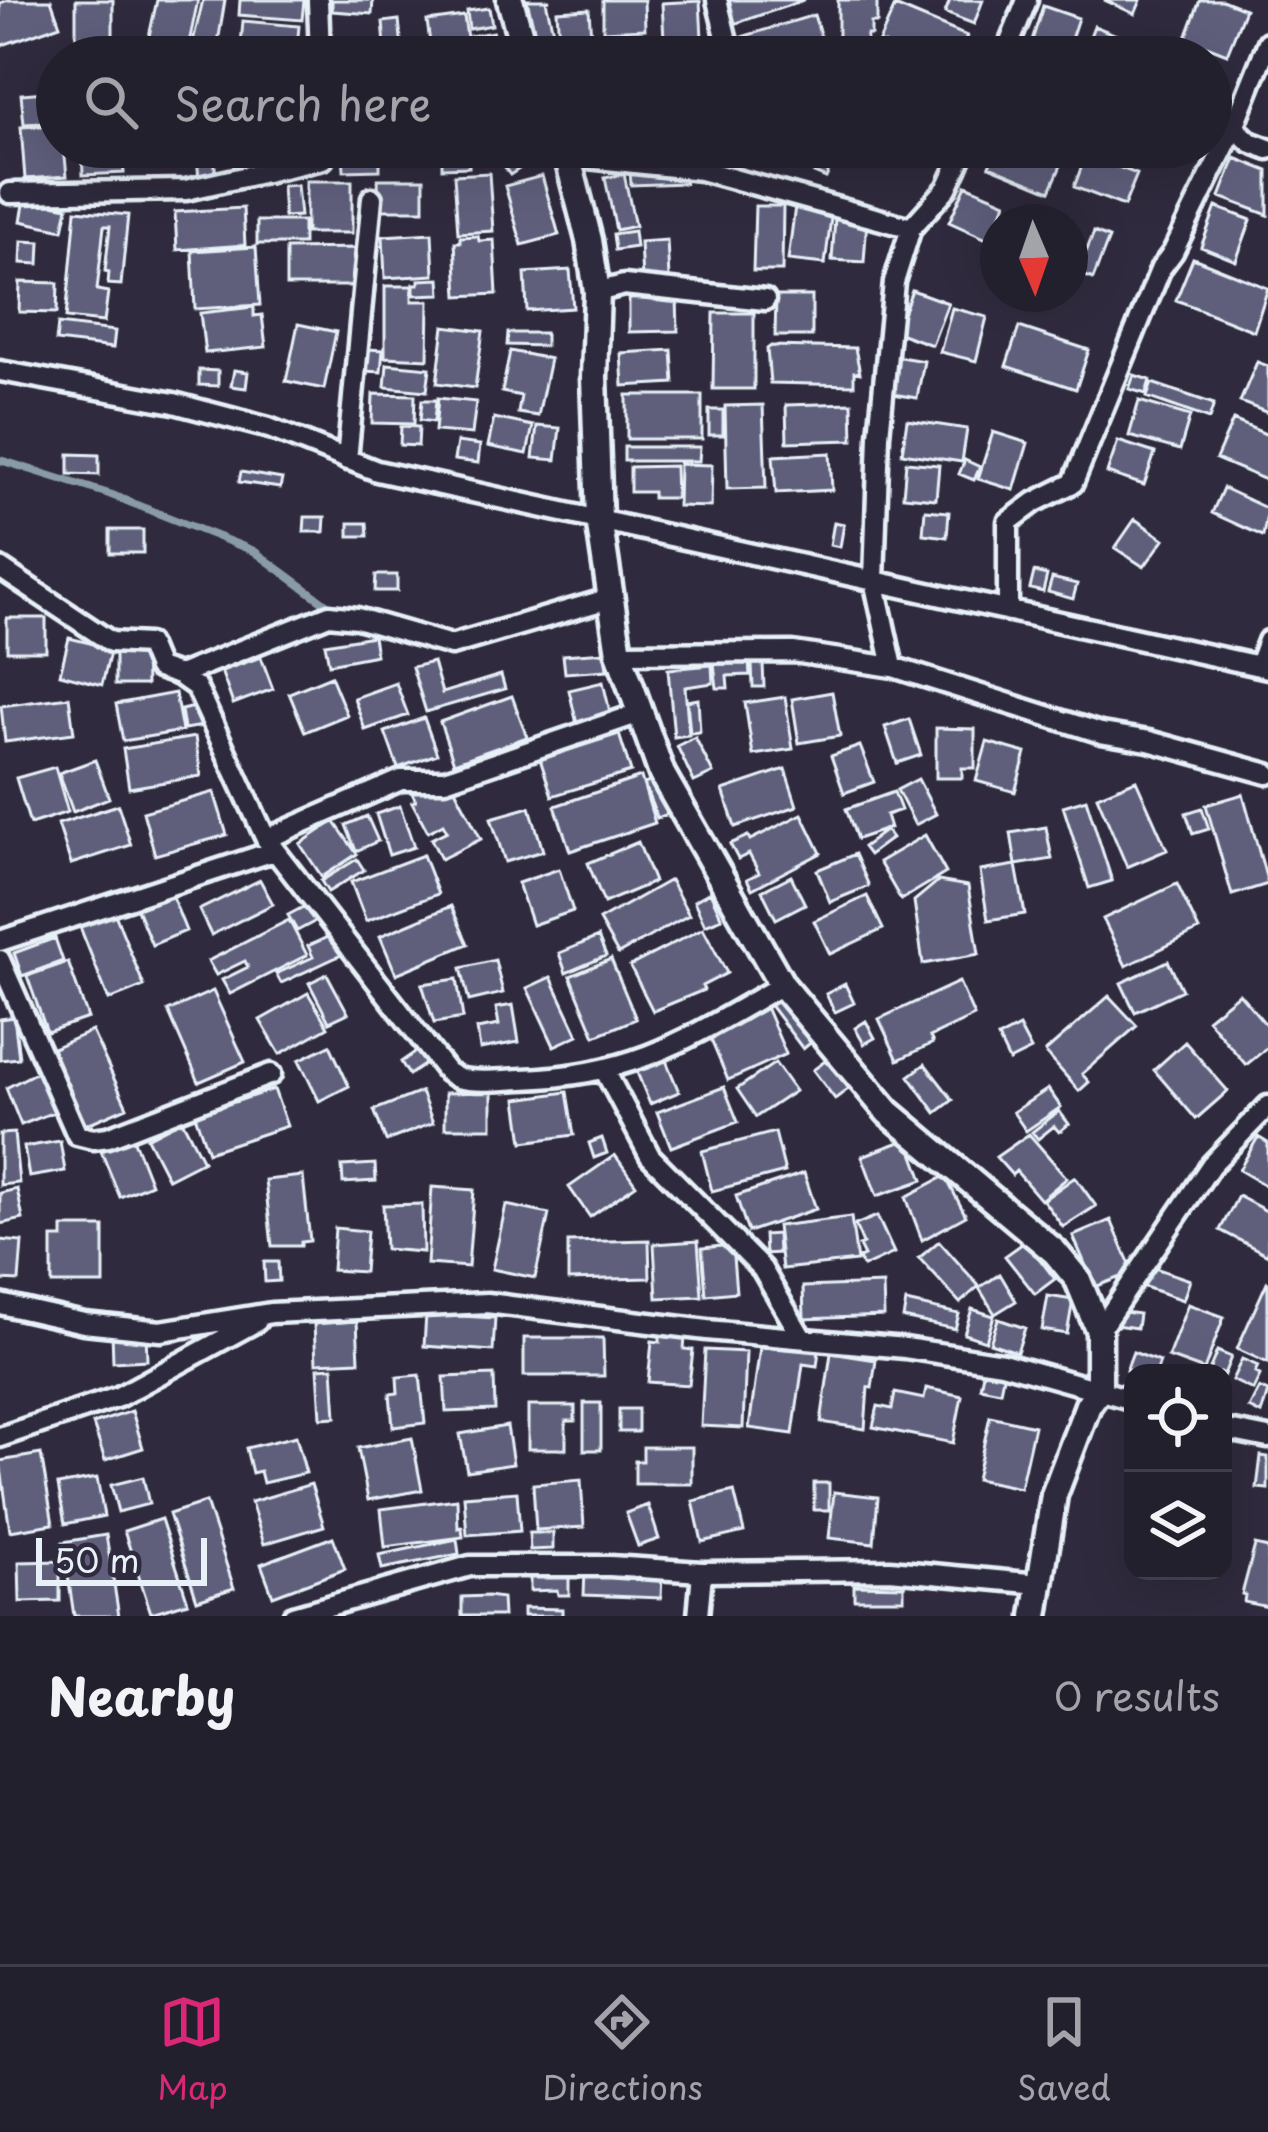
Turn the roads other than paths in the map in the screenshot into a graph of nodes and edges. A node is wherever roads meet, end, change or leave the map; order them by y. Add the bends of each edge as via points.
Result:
1 (318, 0) edge
2 (510, 0) edge
3 (717, 0) edge
4 (1028, 0) edge
5 (319, 36) edge
6 (520, 36) edge
7 (726, 36) edge
8 (1013, 36) edge
9 (1268, 42) edge
10 (1234, 127) junction
11 (1232, 131) edge
12 (1268, 149) edge
13 (286, 168) edge
14 (571, 168) edge
15 (686, 168) edge
16 (956, 168) edge
17 (1214, 168) edge
18 (10, 193) dead end
19 (372, 198) dead end
20 (911, 229) junction
21 (597, 292) junction
22 (765, 300) dead end
23 (0, 371) edge
24 (347, 460) junction
25 (599, 519) junction
26 (0, 568) edge
27 (874, 580) junction
28 (611, 598) junction
29 (1008, 611) junction
30 (1268, 641) edge
31 (619, 653) junction
32 (893, 667) junction
33 (1263, 667) edge
34 (179, 675) junction
35 (640, 713) junction
36 (1268, 773) edge
37 (270, 845) junction
38 (0, 941) edge
39 (0, 960) edge
40 (782, 985) junction
41 (604, 1071) junction
42 (271, 1074) dead end
43 (1268, 1106) edge
44 (0, 1304) edge
45 (272, 1313) junction
46 (1099, 1331) junction
47 (802, 1338) junction
48 (1099, 1390) junction
49 (1124, 1397) edge
50 (1232, 1431) edge
51 (0, 1437) edge
52 (1268, 1438) edge
53 (702, 1572) junction
54 (1039, 1584) junction
55 (292, 1616) edge
56 (698, 1616) edge
57 (1035, 1616) edge

1 - 5 street
2 - 6 street
3 - 7 street
4 - 8 street
9 - 10 street
10 - 11 street
10 - 12 street
13 - 18 street via 186,190
14 - 21 street
15 - 20 street
16 - 20 street
17 - 29 street via 1161,268 1073,483 1009,522
19 - 24 street
20 - 27 street via 894,282
21 - 22 street via 624,285
21 - 25 street
23 - 24 street via 174,403
24 - 25 street
25 - 27 street
25 - 28 street
26 - 34 street via 111,643 148,644 158,668
27 - 29 street
27 - 32 street
28 - 31 street
28 - 34 street via 451,645 329,615
29 - 33 street
30 - 33 street
31 - 32 street via 793,652
31 - 35 street
32 - 36 street via 1101,733
34 - 37 street via 196,687
35 - 37 street via 446,780 401,780
35 - 40 street via 662,774
37 - 38 street
37 - 41 street via 447,1072 469,1081
39 - 42 street via 77,1135 108,1138
40 - 41 street via 668,1050
40 - 46 street via 888,1112 1055,1252 1078,1280
41 - 47 street via 650,1156 762,1269
43 - 46 street via 1211,1165
44 - 45 street via 138,1330
45 - 47 street via 488,1303
45 - 51 street via 118,1397
46 - 48 street
47 - 48 street via 1002,1364
48 - 49 street
48 - 54 street via 1054,1495
50 - 52 street
53 - 54 street via 890,1570
53 - 55 street via 470,1566
53 - 56 street
54 - 57 street

